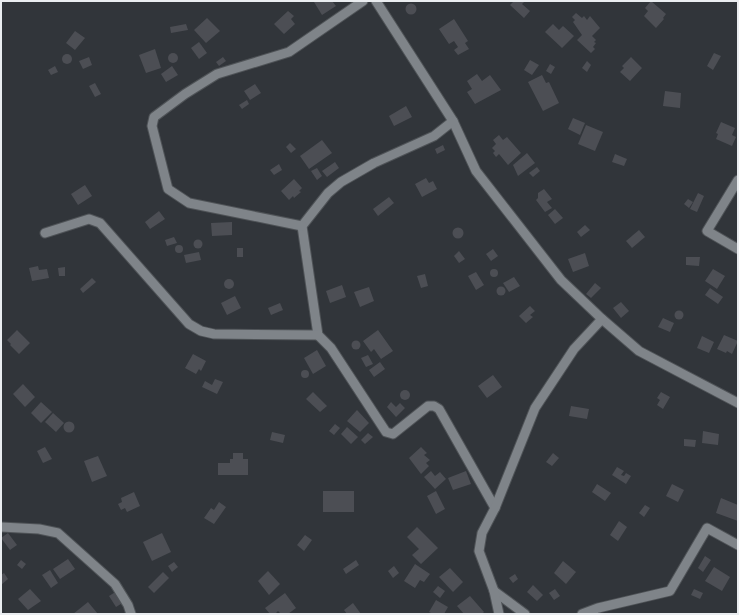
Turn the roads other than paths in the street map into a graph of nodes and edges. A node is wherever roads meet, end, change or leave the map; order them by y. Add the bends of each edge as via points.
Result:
1 (363, 1) edge
2 (376, 1) edge
3 (453, 120) junction
4 (738, 180) edge
5 (302, 226) junction
6 (46, 234) dead end
7 (738, 249) edge
8 (602, 319) junction
9 (318, 335) junction
10 (738, 403) edge
11 (495, 508) junction
12 (1, 527) edge
13 (738, 545) edge
14 (494, 591) junction
15 (131, 614) edge
16 (499, 614) edge
17 (525, 614) edge
18 (582, 614) edge

1 - 5 street via 289,52 217,74 154,118 152,126 168,189 189,203
2 - 3 street
3 - 5 street via 434,136 374,163 342,182 328,193
3 - 8 street via 476,171 561,280
4 - 7 street via 707,231
5 - 9 street
6 - 9 street via 89,219 100,223 189,324 201,331 214,334
8 - 10 street via 639,351
8 - 11 street via 574,349 534,408
9 - 11 street via 336,354 386,432 393,434 428,406 439,409
11 - 14 street via 482,533 479,550
12 - 15 street via 58,533 115,584
13 - 18 street via 707,528 670,591
14 - 16 street
14 - 17 street

